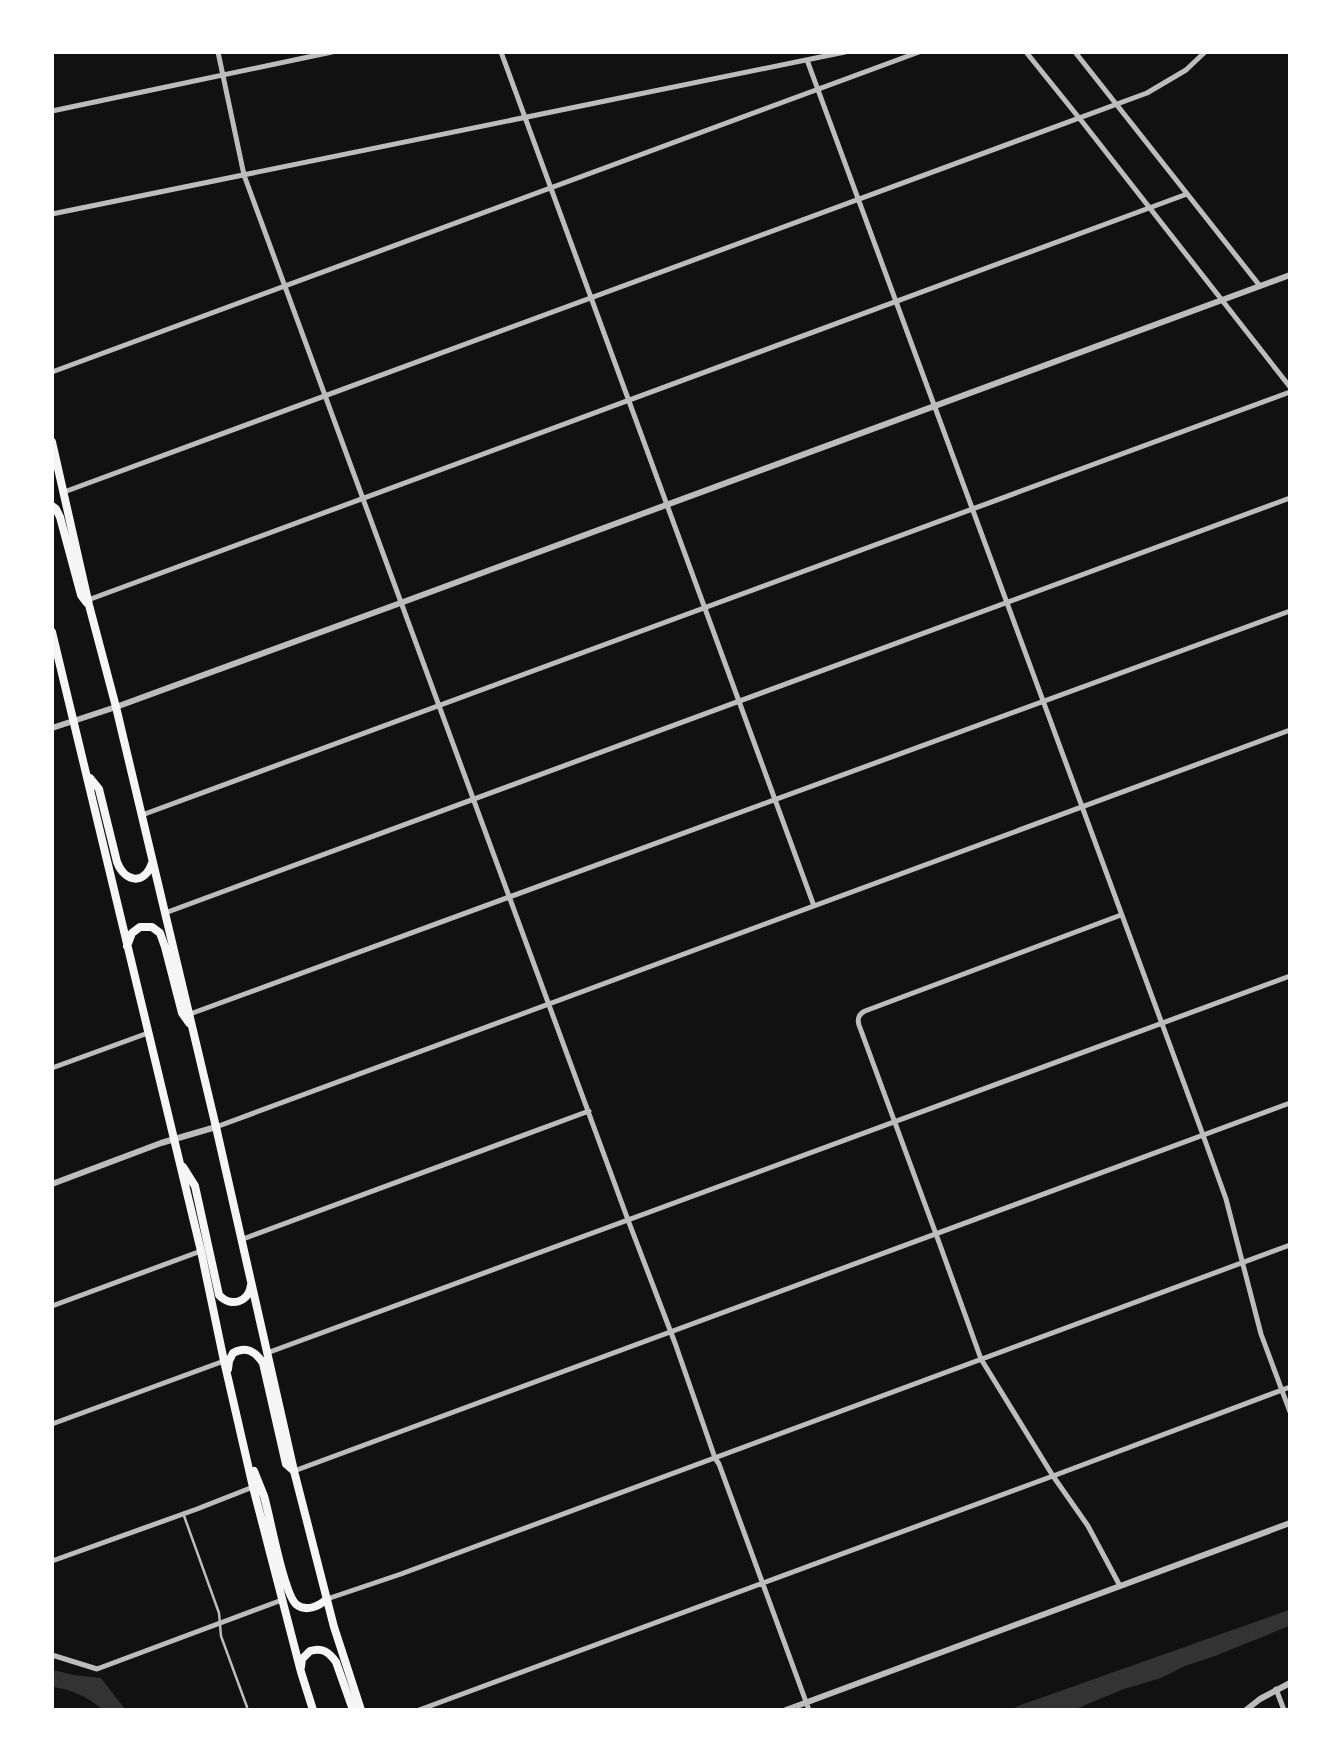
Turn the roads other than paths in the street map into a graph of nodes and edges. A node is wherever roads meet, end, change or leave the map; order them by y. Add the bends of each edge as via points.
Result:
1 (218, 52) edge
2 (332, 52) edge
3 (501, 52) edge
4 (845, 52) edge
5 (919, 52) edge
6 (1026, 52) edge
7 (1075, 52) edge
8 (1205, 52) edge
9 (807, 60) junction
10 (223, 75) junction
11 (818, 91) junction
12 (1116, 104) junction
13 (52, 111) edge
14 (525, 117) junction
15 (1079, 118) junction
16 (244, 175) junction
17 (551, 189) junction
18 (1187, 194) junction
19 (858, 200) junction
20 (1149, 209) junction
21 (52, 214) edge
22 (1290, 275) edge
23 (1260, 286) junction
24 (286, 287) junction
25 (591, 297) junction
26 (1222, 300) junction
27 (896, 302) junction
28 (52, 372) edge
29 (1290, 389) edge
30 (326, 396) junction
31 (628, 401) junction
32 (934, 407) junction
33 (52, 442) edge
34 (64, 492) junction
35 (1290, 498) edge
36 (363, 499) junction
37 (667, 505) junction
38 (52, 506) edge
39 (972, 509) junction
40 (89, 602) junction
41 (1006, 602) junction
42 (401, 603) junction
43 (704, 608) junction
44 (1290, 611) edge
45 (52, 632) edge
46 (739, 701) junction
47 (1043, 701) junction
48 (439, 705) junction
49 (116, 707) junction
50 (74, 721) junction
51 (52, 728) edge
52 (1290, 730) edge
53 (86, 772) junction
54 (474, 798) junction
55 (776, 800) junction
56 (1082, 807) junction
57 (142, 815) junction
58 (152, 862) junction
59 (510, 898) junction
60 (814, 906) junction
61 (165, 912) junction
62 (1121, 915) junction
63 (128, 934) junction
64 (1290, 976) edge
65 (549, 1004) junction
66 (190, 1014) junction
67 (1161, 1024) junction
68 (193, 1028) junction
69 (148, 1034) junction
70 (52, 1068) edge
71 (1290, 1103) edge
72 (589, 1111) junction
73 (895, 1122) junction
74 (216, 1127) junction
75 (1203, 1135) junction
76 (173, 1139) junction
77 (178, 1158) junction
78 (52, 1184) edge
79 (628, 1220) junction
80 (936, 1234) junction
81 (243, 1239) junction
82 (1290, 1245) edge
83 (201, 1251) junction
84 (1242, 1263) junction
85 (252, 1280) junction
86 (52, 1306) edge
87 (671, 1332) junction
88 (267, 1353) junction
89 (981, 1359) junction
90 (224, 1361) junction
91 (228, 1376) junction
92 (1290, 1387) edge
93 (1282, 1390) junction
94 (1290, 1412) edge
95 (52, 1424) edge
96 (246, 1456) junction
97 (715, 1458) junction
98 (294, 1471) junction
99 (1053, 1476) junction
100 (253, 1487) junction
101 (183, 1513) junction
102 (1290, 1523) edge
103 (52, 1561) edge
104 (762, 1583) junction
105 (1120, 1586) junction
106 (327, 1599) junction
107 (282, 1600) junction
108 (219, 1624) junction
109 (52, 1655) edge
110 (301, 1672) junction
111 (1290, 1683) edge
112 (1276, 1689) junction
113 (807, 1706) edge
114 (247, 1707) dead end
115 (313, 1710) edge
116 (353, 1710) edge
117 (361, 1710) edge
118 (419, 1710) edge
119 (786, 1710) edge
120 (1246, 1710) edge
121 (1284, 1710) edge

1 - 10 street
2 - 10 street
3 - 14 street
4 - 9 street
5 - 11 street
6 - 15 street
7 - 12 street
8 - 12 street via 1171,80
9 - 11 street
9 - 14 street
10 - 13 street
10 - 16 street
11 - 17 street
11 - 19 street
12 - 15 street
12 - 18 street
14 - 16 street
14 - 17 street
15 - 19 street
15 - 20 street
16 - 21 street
16 - 24 street
17 - 24 street
17 - 25 street
18 - 20 street
18 - 23 street
19 - 25 street
19 - 27 street
20 - 26 street
20 - 27 street
22 - 23 street
23 - 26 street
24 - 28 street
24 - 30 street
25 - 30 street
25 - 31 street
26 - 29 street
26 - 32 street
27 - 31 street
27 - 32 street
29 - 39 street
30 - 34 street
30 - 36 street
31 - 36 street
31 - 37 street
32 - 37 street
32 - 39 street
33 - 34 main road
34 - 40 main road
35 - 41 street
36 - 40 street
36 - 42 street
37 - 42 street
37 - 43 street
38 - 40 main road via 60,517 81,595
39 - 41 street
39 - 43 street
40 - 49 main road
41 - 46 street
41 - 47 street
42 - 48 street
42 - 49 street
43 - 46 street
43 - 48 street
44 - 47 street
45 - 50 main road
46 - 54 street
46 - 55 street
47 - 55 street
47 - 56 street
48 - 54 street
48 - 57 street
49 - 50 street
49 - 57 main road
50 - 51 street
50 - 53 main road
52 - 56 street
53 - 58 main road via 99,789 123,873 140,878
53 - 63 main road
54 - 59 street
54 - 61 street
55 - 59 street
55 - 60 street
56 - 60 street
56 - 62 street
57 - 58 main road
58 - 61 main road
59 - 65 street
59 - 66 street
60 - 65 street
61 - 66 main road
62 - 67 street
62 - 73 street via 865,1011 859,1025
63 - 68 main road via 145,926 160,933 182,1013
63 - 69 main road
64 - 67 street
65 - 72 street
65 - 74 street
66 - 68 main road
67 - 73 street
67 - 75 street
68 - 74 main road
69 - 70 street
69 - 76 main road
71 - 75 street
72 - 79 street
72 - 81 street
73 - 79 street
73 - 80 street
74 - 76 street
74 - 81 main road
75 - 80 street
75 - 84 street
76 - 77 main road
76 - 78 street
77 - 83 main road
77 - 85 main road via 195,1186 219,1295 226,1302 244,1300
79 - 87 street
79 - 88 street
80 - 87 street
80 - 89 street
81 - 85 main road
82 - 84 street
83 - 86 street
83 - 90 main road
84 - 89 street
84 - 93 street
85 - 88 main road
87 - 97 street
87 - 98 street
88 - 98 main road
89 - 97 street
89 - 99 street
90 - 91 main road
90 - 95 street
91 - 96 main road
91 - 98 main road via 233,1353 243,1349 258,1355 286,1464
92 - 93 street
93 - 94 street
93 - 99 street
96 - 100 main road
96 - 106 main road via 264,1496 294,1602 311,1608
97 - 104 street
97 - 106 street
98 - 106 main road
99 - 104 street
99 - 105 street via 1088,1526
100 - 101 street
100 - 107 main road
101 - 103 street
101 - 108 lane
102 - 105 street
104 - 113 street
104 - 118 street
105 - 113 street
106 - 117 main road
107 - 108 street
107 - 110 main road
108 - 109 street via 97,1669
108 - 114 lane
110 - 115 main road
110 - 116 main road via 307,1652 321,1649 331,1655
111 - 112 street
112 - 120 street
112 - 121 street
113 - 119 street

